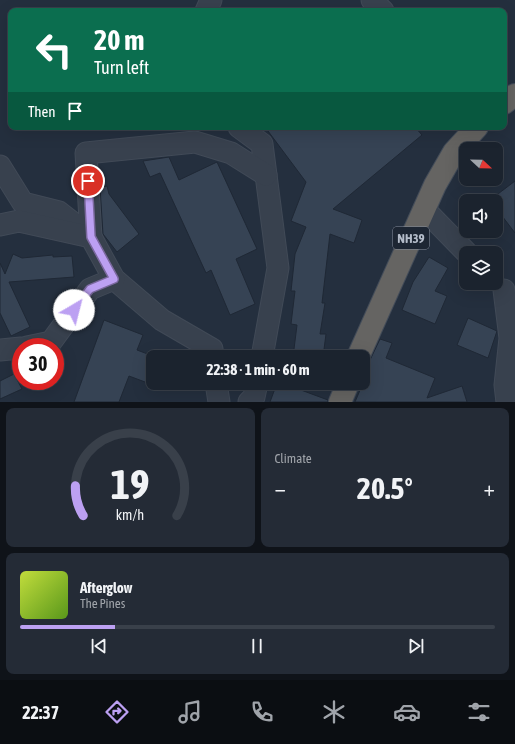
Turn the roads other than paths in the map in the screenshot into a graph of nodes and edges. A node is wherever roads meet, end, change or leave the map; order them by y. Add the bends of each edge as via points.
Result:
1 (372, 0) edge
2 (380, 8) edge
3 (244, 130) edge
4 (474, 130) edge
5 (0, 166) edge
6 (266, 175) junction
7 (424, 209) junction
8 (0, 225) edge
9 (91, 237) junction
10 (460, 246) edge
11 (114, 279) junction
12 (505, 288) edge
13 (54, 338) edge
14 (12, 349) edge
15 (0, 350) edge
16 (212, 350) edge
17 (263, 350) edge
18 (361, 350) edge
19 (217, 390) edge
20 (256, 390) edge
21 (345, 390) edge
22 (219, 402) edge
23 (249, 402) edge
24 (340, 402) edge
25 (507, 402) edge

1 - 2 street
3 - 6 street via 262,144
4 - 7 highway, NH39 via 454,152
5 - 9 street via 23,203 59,212
6 - 9 street via 231,153 195,142 86,153
6 - 17 street via 278,268
7 - 10 street
7 - 18 highway, NH39
8 - 9 street via 18,221
9 - 11 street
11 - 13 street via 90,289
11 - 16 street via 162,320
12 - 25 street via 510,338 505,385
14 - 15 street
19 - 22 street
20 - 23 street via 254,397
21 - 24 highway

